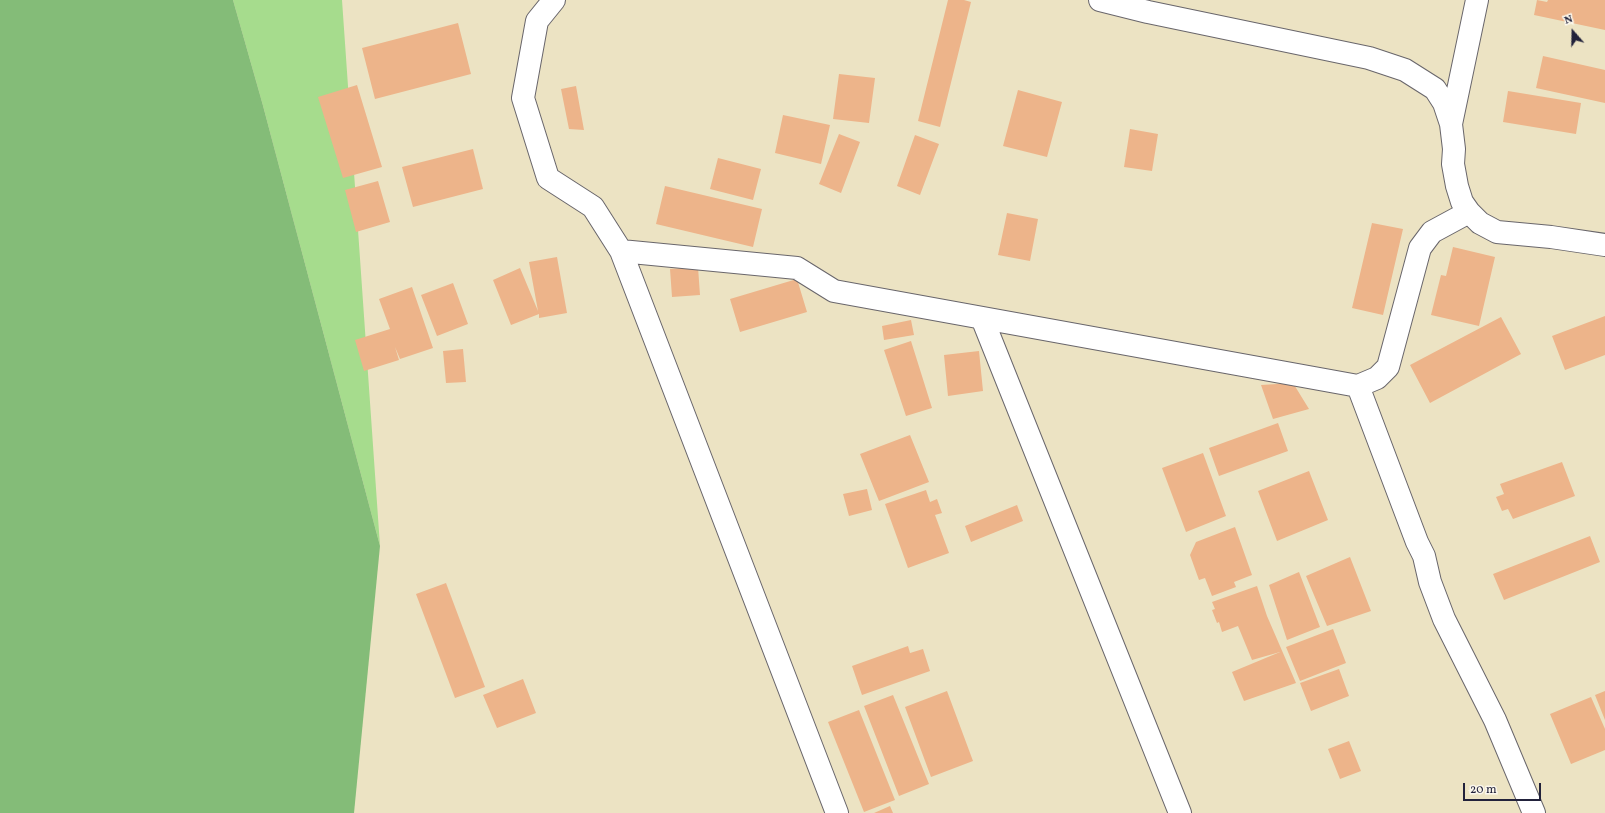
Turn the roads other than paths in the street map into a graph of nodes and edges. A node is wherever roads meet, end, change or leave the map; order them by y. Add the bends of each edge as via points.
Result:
1 (554, 0) edge
2 (1100, 0) edge
3 (1477, 0) edge
4 (1451, 124) junction
5 (1469, 212) junction
6 (1605, 245) edge
7 (621, 251) junction
8 (982, 318) junction
9 (1358, 386) junction
10 (837, 813) edge
11 (1180, 813) edge
12 (1534, 813) edge

1 - 7 street via 537,21 523,98 548,178 592,207
2 - 4 street via 1369,58 1405,70 1435,89 1444,103
3 - 4 street
4 - 5 street via 1457,186 1462,202
5 - 6 street via 1480,223 1497,232
5 - 9 street via 1432,232 1420,248 1388,367 1377,378
7 - 8 street via 798,268 834,291
7 - 10 street
8 - 9 street
8 - 11 street
9 - 12 street via 1424,556 1430,582 1444,619 1495,720

